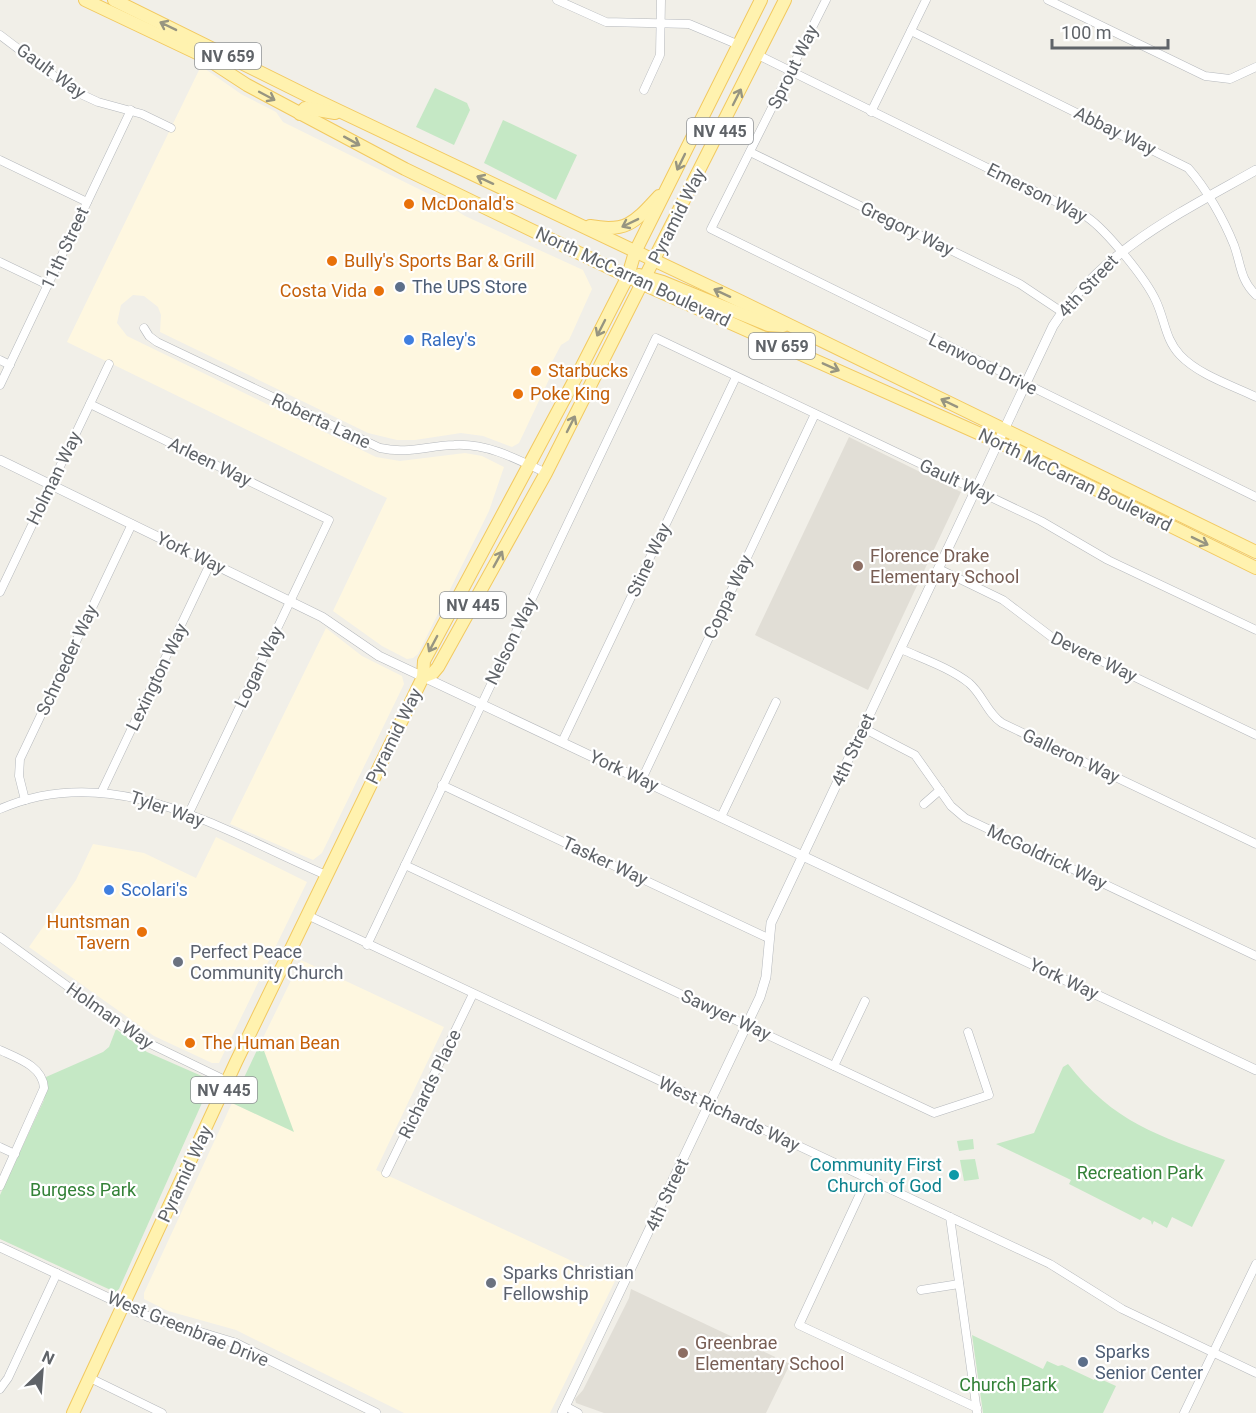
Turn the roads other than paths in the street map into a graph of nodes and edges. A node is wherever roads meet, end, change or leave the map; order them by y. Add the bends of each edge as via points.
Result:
1 (85, 0) edge
2 (114, 0) edge
3 (557, 0) edge
4 (661, 0) edge
5 (761, 0) edge
6 (785, 0) edge
7 (826, 0) edge
8 (926, 0) edge
9 (1048, 0) edge
10 (662, 22) junction
11 (911, 31) junction
12 (0, 35) edge
13 (739, 45) junction
14 (758, 55) junction
15 (1256, 67) edge
16 (791, 72) junction
17 (644, 90) dead end
18 (131, 110) junction
19 (342, 112) junction
20 (871, 112) junction
21 (300, 114) junction
22 (171, 128) dead end
23 (750, 152) junction
24 (0, 160) edge
25 (1256, 170) edge
26 (669, 184) junction
27 (1208, 198) junction
28 (87, 202) junction
29 (575, 223) junction
30 (711, 229) joint
31 (635, 252) junction
32 (1120, 252) junction
33 (0, 262) edge
34 (654, 262) junction
35 (628, 276) junction
36 (645, 280) junction
37 (48, 285) junction
38 (1256, 295) edge
39 (1062, 312) junction
40 (144, 328) dead end
41 (793, 328) junction
42 (656, 338) joint
43 (0, 360) edge
44 (10, 364) junction
45 (109, 364) dead end
46 (735, 377) junction
47 (1024, 384) junction
48 (0, 385) edge
49 (1256, 397) edge
50 (90, 404) junction
51 (815, 414) junction
52 (1002, 428) junction
53 (996, 441) junction
54 (0, 460) edge
55 (530, 466) junction
56 (546, 473) junction
57 (51, 484) junction
58 (974, 489) junction
59 (1256, 497) edge
60 (329, 520) joint
61 (132, 524) junction
62 (1256, 552) edge
63 (211, 562) junction
64 (1256, 568) edge
65 (939, 569) junction
66 (0, 592) edge
67 (290, 601) junction
68 (1256, 630) edge
69 (901, 649) junction
70 (423, 676) junction
71 (776, 702) dead end
72 (480, 704) junction
73 (863, 728) junction
74 (1256, 735) edge
75 (562, 742) junction
76 (642, 779) junction
77 (442, 785) junction
78 (940, 790) junction
79 (102, 791) junction
80 (25, 800) junction
81 (924, 804) dead end
82 (0, 809) edge
83 (188, 815) junction
84 (721, 817) junction
85 (1256, 844) edge
86 (803, 855) junction
87 (405, 865) junction
88 (326, 876) junction
89 (307, 915) junction
90 (0, 937) edge
91 (768, 938) junction
92 (367, 945) junction
93 (1256, 956) edge
94 (473, 994) junction
95 (865, 1001) dead end
96 (747, 1025) junction
97 (968, 1032) dead end
98 (0, 1050) edge
99 (834, 1066) junction
100 (1256, 1070) edge
101 (227, 1082) junction
102 (709, 1105) junction
103 (0, 1147) edge
104 (15, 1154) junction
105 (386, 1173) dead end
106 (867, 1179) junction
107 (0, 1186) edge
108 (950, 1217) junction
109 (0, 1246) edge
110 (1256, 1264) edge
111 (57, 1273) junction
112 (959, 1284) junction
113 (921, 1290) dead end
114 (124, 1305) junction
115 (1213, 1352) junction
116 (1256, 1372) edge
117 (90, 1378) junction
118 (0, 1389) edge
119 (563, 1410) edge
120 (977, 1410) edge
121 (370, 1412) edge
122 (74, 1413) edge
123 (162, 1413) edge
124 (578, 1413) edge
125 (1184, 1413) edge

1 -> 21 main road, North McCarran Boulevard / NV 659 via 201,55
19 -> 2 main road, North McCarran Boulevard / NV 659
3 - 10 street via 606,22
4 - 10 street
5 - 13 main road, Pyramid Way / NV 445
6 - 14 main road, Pyramid Way / NV 445
7 - 16 street, Sprout Way
8 - 11 street
9 - 15 street via 1213,79 1230,79
10 - 13 street via 689,24
10 - 17 street via 660,55
11 - 20 street
11 - 27 street, Abbay Way via 1179,162 1195,176
12 - 18 street, Gault Way via 74,91
13 -> 26 main road, Pyramid Way / NV 445
14 - 16 street, Emerson Way
34 -> 14 main road, Pyramid Way / NV 445
16 - 20 street, Emerson Way
16 - 23 street, Sprout Way
18 - 22 street, Gault Way
18 - 28 street, 11th Street
19 - 21 main road via 305,108
29 -> 19 main road, North McCarran Boulevard / NV 659
20 - 32 street, Emerson Way via 1087,217
21 -> 35 main road, North McCarran Boulevard / NV 659
23 - 30 street, Sprout Way
23 - 39 street, Gregory Way via 1020,284
24 - 28 street
25 - 27 street, 4th Street
26 -> 29 main road via 631,224 611,229
26 - 31 main road, Pyramid Way / NV 445
27 - 32 street, 4th Street
27 - 38 street, Abbay Way via 1233,242 1243,278
28 - 37 street, 11th Street
29 - 31 main road, North McCarran Boulevard / NV 659
30 - 47 street, Lenwood Drive
31 - 34 main road, North McCarran Boulevard / NV 659
31 - 35 main road, Pyramid Way / NV 445
32 - 39 street, 4th Street
32 - 49 street, Emerson Way via 1155,299 1167,335 1179,354 1196,368
33 - 37 street
34 - 36 main road, Pyramid Way / NV 445
41 -> 34 main road, North McCarran Boulevard / NV 659
35 - 36 main road, North McCarran Boulevard / NV 659
35 -> 55 main road, Pyramid Way / NV 445
36 - 41 main road via 768,325
36 -> 53 main road, North McCarran Boulevard / NV 659
56 -> 36 main road, Pyramid Way / NV 445
37 - 44 street, 11th Street
39 - 47 street, 4th Street
40 - 55 street, Roberta Lane via 157,342 380,448 408,452 467,445 500,452
52 -> 41 main road, North McCarran Boulevard / NV 659
42 - 46 street, Gault Way
42 - 72 street, Nelson Way
43 - 44 street
44 - 48 street, 11th Street
45 - 50 street, Holman Way
46 - 51 street, Gault Way
46 - 75 street, Stine Way
47 - 52 street, 4th Street
47 - 59 street, Lenwood Drive
50 - 57 street, Holman Way
50 - 60 street, Arleen Way
51 - 58 street, Gault Way
51 - 76 street, Coppa Way
52 - 53 street, 4th Street
52 - 62 main road, North McCarran Boulevard / NV 659
53 - 58 street, 4th Street
53 -> 64 main road, North McCarran Boulevard / NV 659
54 - 57 street, York Way
55 - 56 street, Roberta Lane
55 -> 70 main road, Pyramid Way / NV 445 via 424,660
70 -> 56 main road, Pyramid Way / NV 445 via 438,667
57 - 61 street, York Way
57 - 66 street, Holman Way
58 - 65 street, 4th Street
58 - 68 street, Gault Way via 1041,521 1108,560
60 - 67 street, Logan Way
61 - 63 street, York Way
61 - 80 street, Schroeder Way via 20,759 19,776
63 - 67 street, York Way
63 - 79 street, Lexington Way
65 - 69 street, 4th Street
65 - 74 street, Devere Way via 1003,600 1053,638
67 - 70 street, York Way via 322,617 379,656
67 - 83 street, Logan Way
69 - 73 street, 4th Street
69 - 85 street, Galleron Way via 962,678 1002,723
70 - 72 street, York Way
70 - 88 main road, Pyramid Way / NV 445
71 - 84 street
72 - 75 street, York Way
72 - 77 street, Nelson Way
73 - 78 street, McGoldrick Way via 915,755
73 - 86 street, 4th Street
75 - 76 street, York Way
76 - 84 street, York Way
77 - 87 street, Nelson Way
77 - 91 street, Tasker Way
78 - 81 street
78 - 93 street, McGoldrick Way via 965,818
79 - 80 street, Tyler Way
79 - 83 street, Tyler Way via 149,799
80 - 82 street, Tyler Way
83 - 88 street, Tyler Way
84 - 86 street, York Way
86 - 91 street, 4th Street via 771,923
86 - 100 street, York Way
87 - 92 street, Nelson Way
87 - 96 street, Sawyer Way
88 - 89 main road, Pyramid Way / NV 445
89 - 92 street, West Richards Way
89 - 101 main road, Pyramid Way / NV 445
90 - 101 street, Holman Way via 140,1039
91 - 96 street, 4th Street via 764,983
92 - 94 street, West Richards Way
94 - 102 street, West Richards Way
94 - 105 street, Richards Place
95 - 99 street
96 - 99 street, Sawyer Way
96 - 102 street, 4th Street
97 - 99 street, Sawyer Way via 989,1095 939,1113
98 - 104 street via 28,1064 42,1077 44,1088
101 - 114 main road, Pyramid Way / NV 445
102 - 106 street, West Richards Way
102 - 119 street, 4th Street
103 - 104 street
104 - 107 street
106 - 108 street, West Richards Way
106 - 120 street via 799,1324
108 - 112 street
108 - 115 street, West Richards Way via 1050,1264 1103,1298
109 - 111 street, West Greenbrae Drive
110 - 115 street
111 - 114 street, West Greenbrae Drive
111 - 118 street
112 - 113 street
112 - 120 street
114 - 117 main road, Pyramid Way / NV 445
114 - 121 street, West Greenbrae Drive via 167,1324 234,1343
115 - 116 street, West Richards Way
115 - 125 street
117 - 122 main road, Pyramid Way / NV 445
117 - 123 street
119 - 124 street

